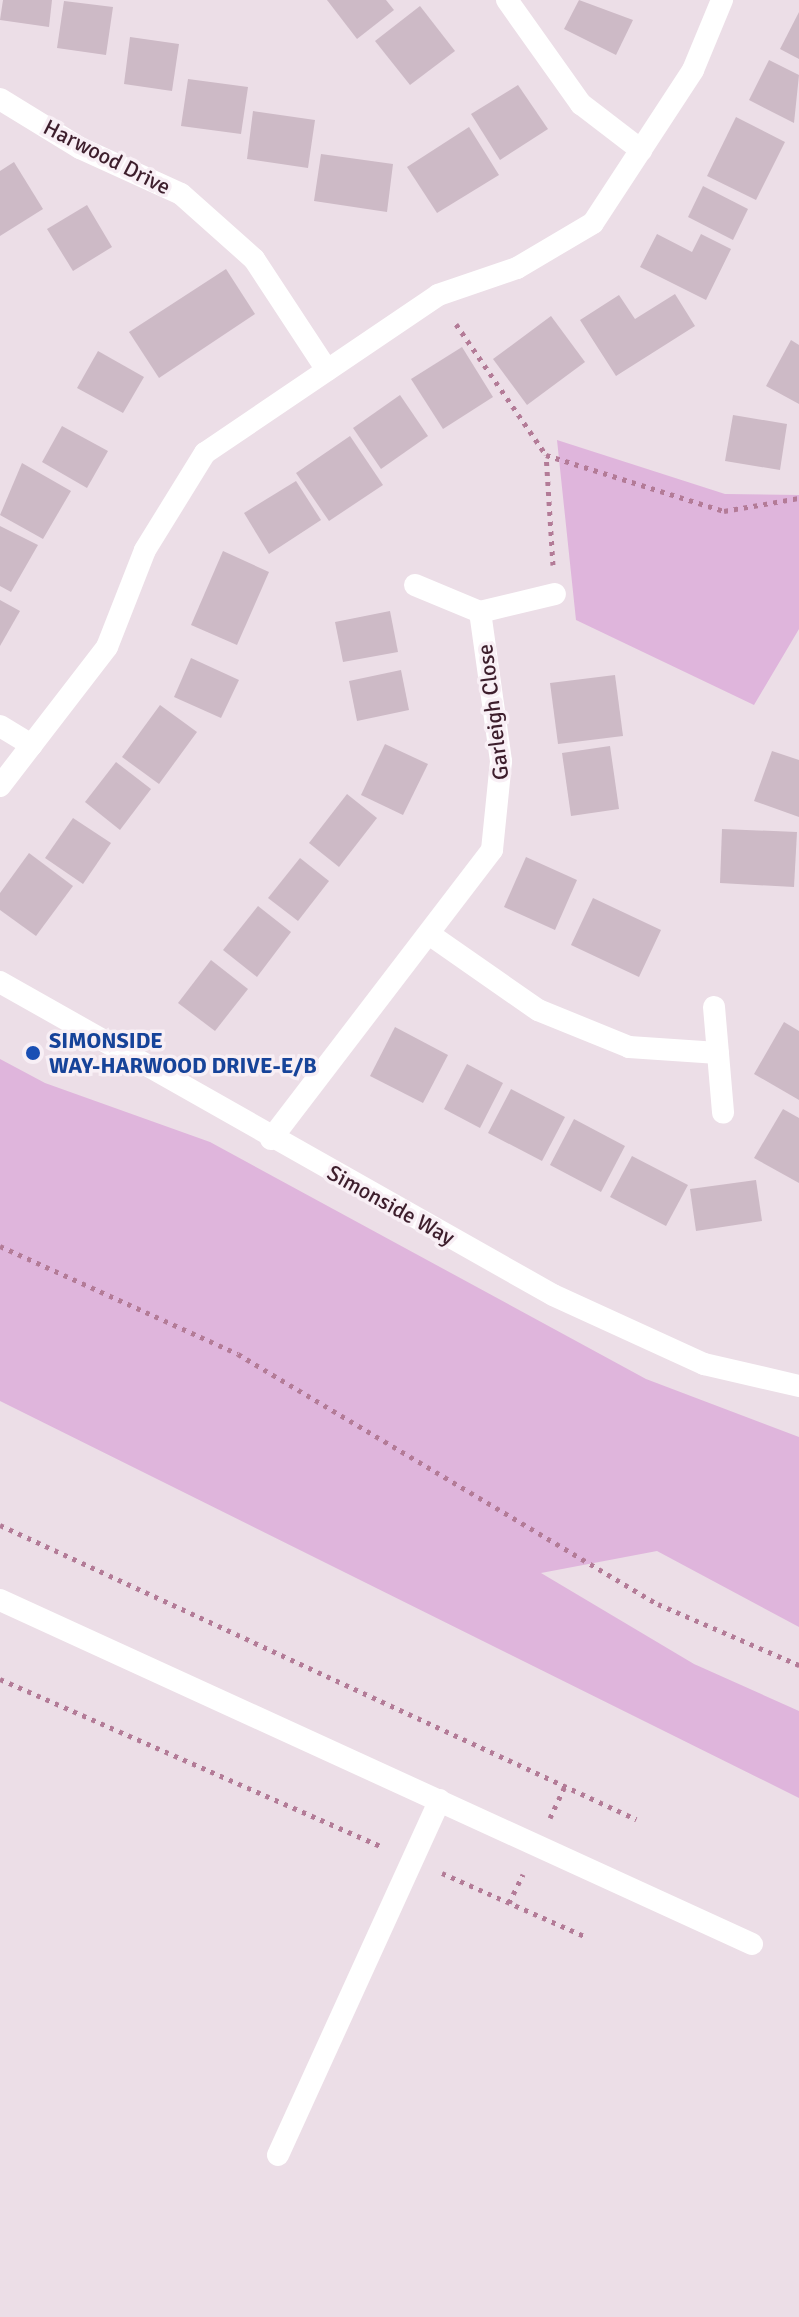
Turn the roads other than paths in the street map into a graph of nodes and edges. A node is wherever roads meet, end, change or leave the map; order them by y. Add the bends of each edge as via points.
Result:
1 (507, 0) edge
2 (722, 0) edge
3 (0, 99) edge
4 (641, 150) junction
5 (327, 370) junction
6 (415, 585) dead end
7 (555, 594) road end
8 (480, 612) junction
9 (0, 726) edge
10 (32, 745) junction
11 (0, 786) edge
12 (429, 934) junction
13 (0, 982) edge
14 (714, 1007) dead end
15 (718, 1053) junction
16 (723, 1113) dead end
17 (271, 1139) junction
18 (799, 1386) edge
19 (0, 1600) edge
20 (440, 1800) junction
21 (752, 1944) dead end
22 (278, 2155) dead end

1 - 4 street via 581,104
2 - 4 street via 693,70
3 - 5 street, Harwood Drive via 80,148 181,194 254,259
4 - 5 street via 593,223 517,268 438,295
5 - 10 street via 205,453 145,550 107,647
6 - 8 street, Garleigh Close
7 - 8 street, Garleigh Close
8 - 12 street, Garleigh Close via 502,805 492,850
9 - 10 street
10 - 11 street
12 - 15 street via 551,1016 629,1047
12 - 17 street, Garleigh Close
13 - 17 street, Simonside Way
14 - 15 street
15 - 16 street
17 - 18 street, Simonside Way via 553,1295 704,1364
19 - 20 street
20 - 21 street
20 - 22 street

